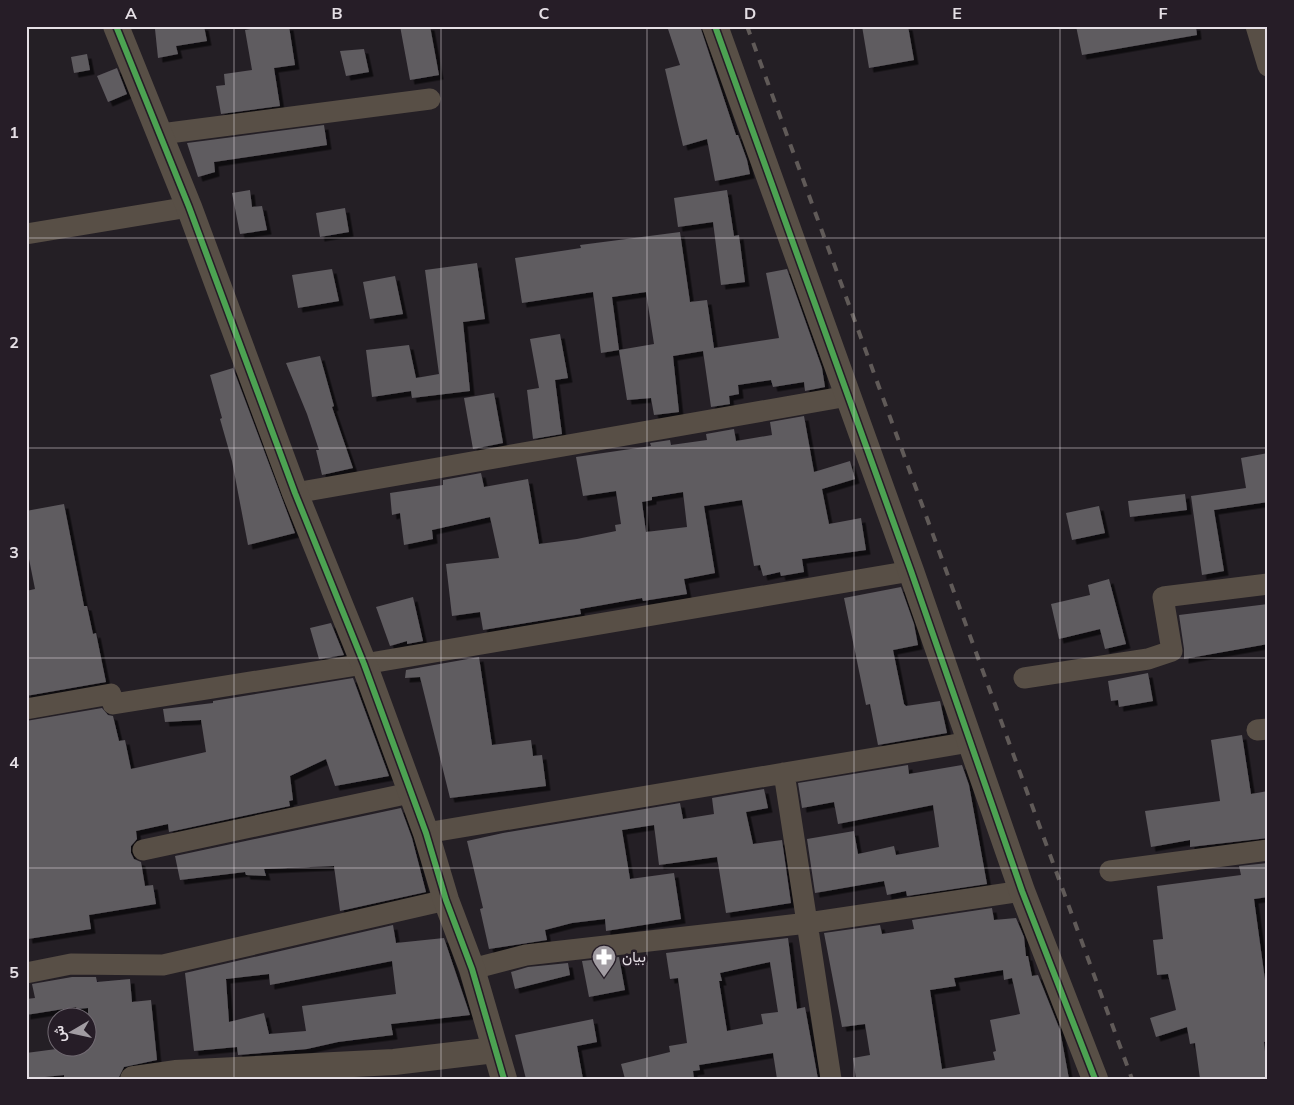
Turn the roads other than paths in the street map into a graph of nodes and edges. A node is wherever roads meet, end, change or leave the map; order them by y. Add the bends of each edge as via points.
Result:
1 (116, 26) edge
2 (714, 26) edge
3 (1256, 26) edge
4 (1268, 66) edge
5 (430, 100) dead end
6 (161, 134) junction
7 (189, 207) junction
8 (26, 234) edge
9 (848, 396) junction
10 (296, 493) junction
11 (911, 571) junction
12 (1268, 584) edge
13 (364, 664) junction
14 (1024, 678) dead end
15 (26, 709) edge
16 (970, 742) junction
17 (784, 773) junction
18 (410, 793) junction
19 (426, 833) junction
20 (143, 850) dead end
21 (1268, 850) edge
22 (1110, 871) dead end
23 (1022, 891) junction
24 (446, 900) junction
25 (808, 923) junction
26 (472, 969) junction
27 (26, 973) edge
28 (495, 1050) junction
29 (176, 1076) edge
30 (133, 1079) edge
31 (504, 1079) edge
32 (831, 1079) edge
33 (1095, 1079) edge

1 - 6 street
2 - 9 street
3 - 4 street
5 - 6 street
6 - 7 street
7 - 8 street
7 - 10 street
9 - 10 street
9 - 11 street
10 - 13 street
11 - 13 street
11 - 16 street
12 - 14 street via 1163,597 1172,651 1148,659
13 - 15 street
13 - 18 street
16 - 17 street
16 - 23 street
17 - 19 street
17 - 25 street
18 - 19 street
18 - 20 street
19 - 24 street
21 - 22 street
23 - 25 street
23 - 33 street
24 - 26 street
24 - 27 street via 163,965 71,964
25 - 26 street via 526,955
25 - 32 street
26 - 28 street
28 - 29 street via 394,1062
28 - 31 street
29 - 30 street

